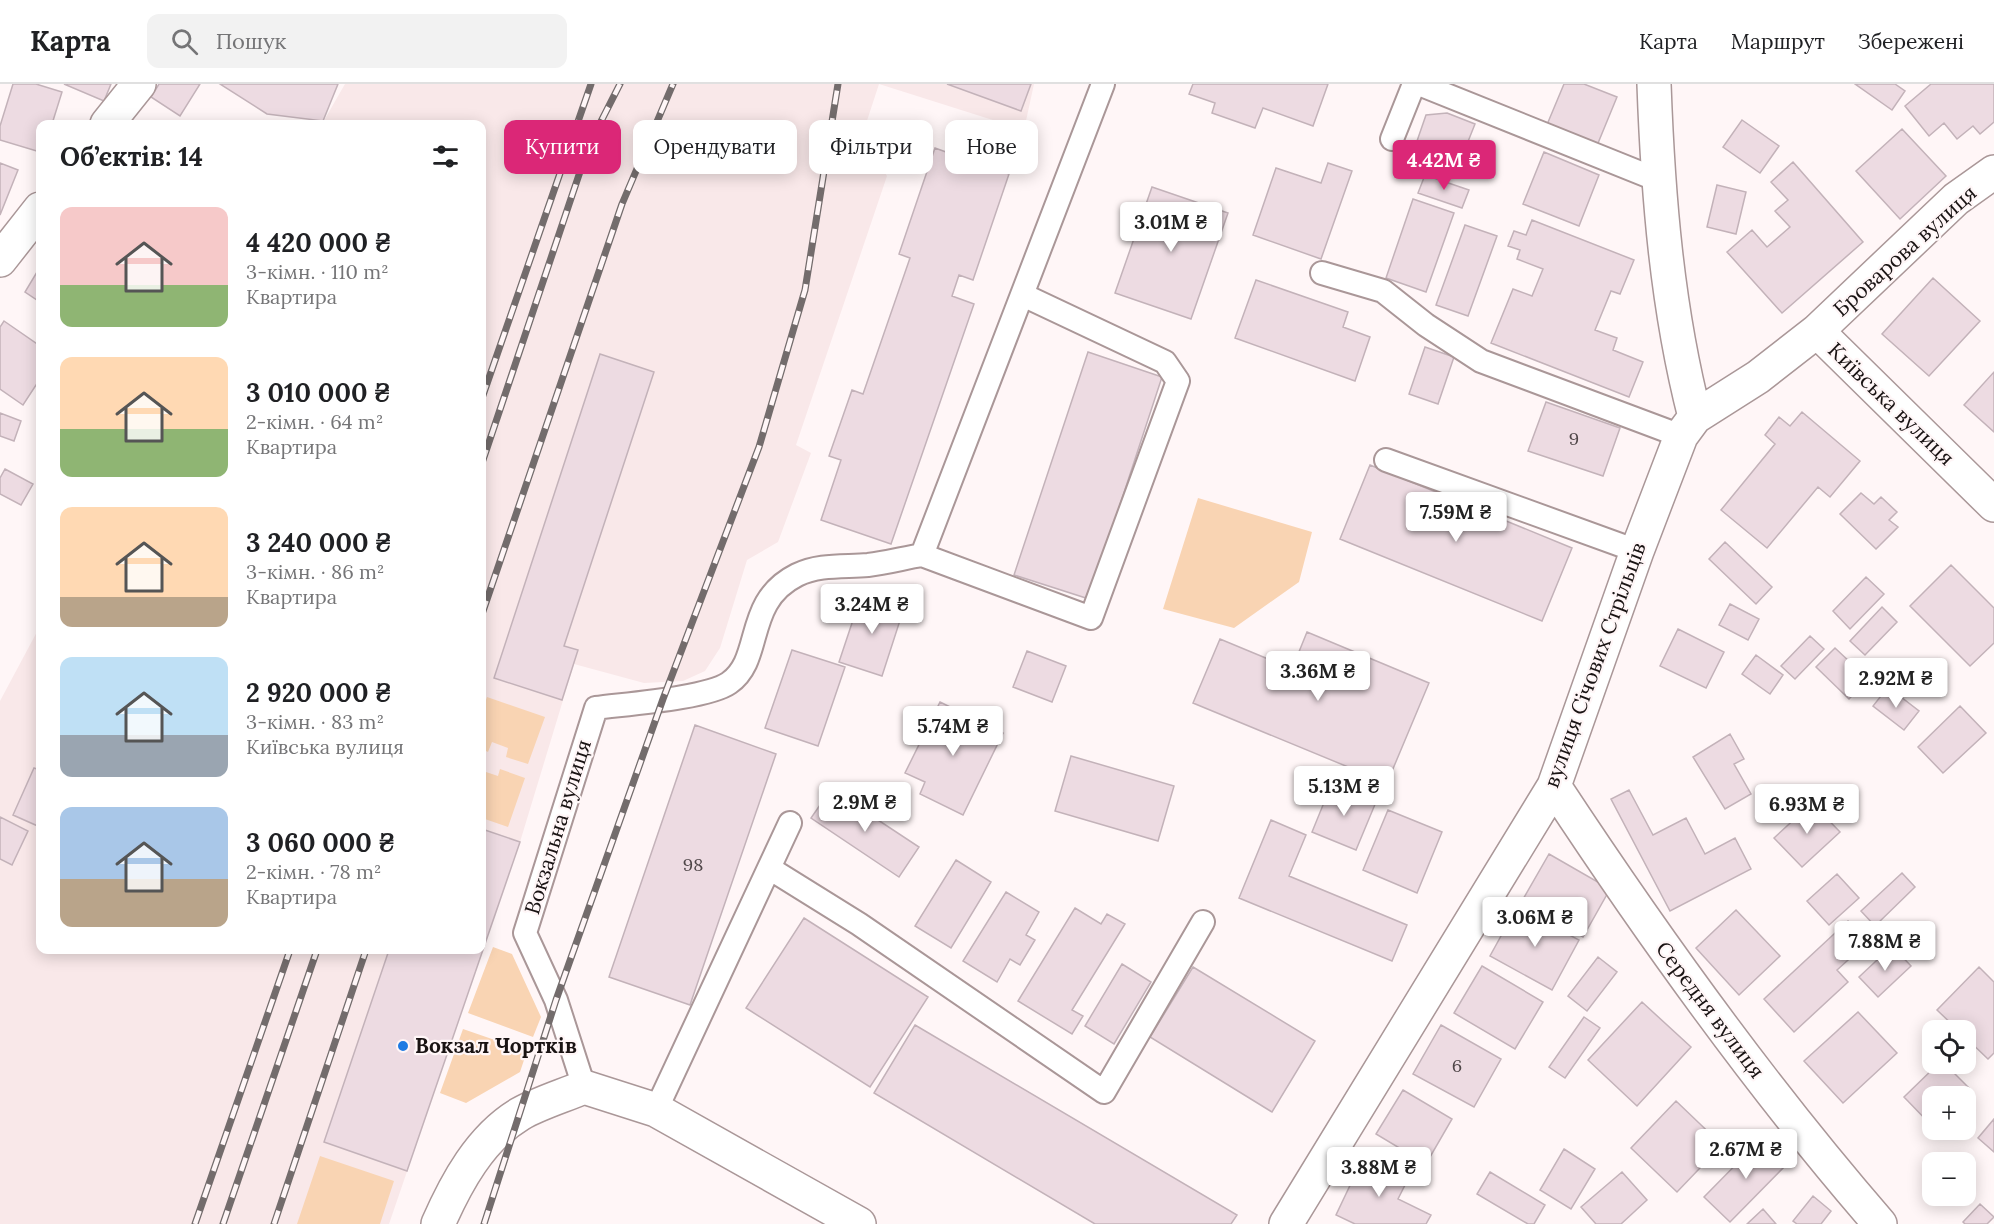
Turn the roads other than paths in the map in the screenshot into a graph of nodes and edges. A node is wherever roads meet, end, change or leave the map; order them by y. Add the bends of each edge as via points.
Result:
1 (139, 84) edge
2 (1103, 84) edge
3 (1414, 84) edge
4 (1419, 84) edge
5 (1654, 84) edge
6 (110, 120) edge
7 (1392, 139) dead end
8 (1994, 172) edge
9 (1658, 180) junction
10 (36, 214) edge
11 (0, 260) edge
12 (1322, 273) dead end
13 (1023, 295) junction
14 (1817, 331) junction
15 (1688, 426) junction
16 (1386, 460) dead end
17 (1994, 505) edge
18 (1636, 551) junction
19 (922, 555) junction
20 (1554, 786) junction
21 (790, 823) dead end
22 (770, 868) junction
23 (1203, 922) dead end
24 (584, 1087) junction
25 (656, 1110) junction
26 (438, 1224) edge
27 (859, 1224) edge
28 (1286, 1224) edge
29 (1880, 1224) edge

1 - 6 street
2 - 13 lane
3 - 7 lane
4 - 9 lane
5 - 9 street
8 - 14 street, Броварова вулиця via 1956,199
9 - 15 street
10 - 11 street
12 - 15 lane via 1383,291 1481,361
13 - 19 lane
13 - 19 lane via 1165,362 1178,381 1091,618
14 - 15 street, Київська вулиця
14 - 17 street, Київська вулиця
15 - 18 street, вулиця Січових Стрільців
16 - 18 lane
18 - 20 street, вулиця Січових Стрільців
19 - 24 lane, Вокзальна вулиця via 870,565 814,568 797,574 768,599 746,661 731,682 706,694 596,708 525,933 556,1000
20 - 28 street, вулиця Січових Стрільців
20 - 29 street, Середня вулиця via 1678,968 1764,1083
21 - 22 lane
22 - 23 lane via 859,924 1104,1092
22 - 25 lane
24 - 25 street
24 - 26 street via 520,1114 484,1144 453,1189
25 - 27 street

